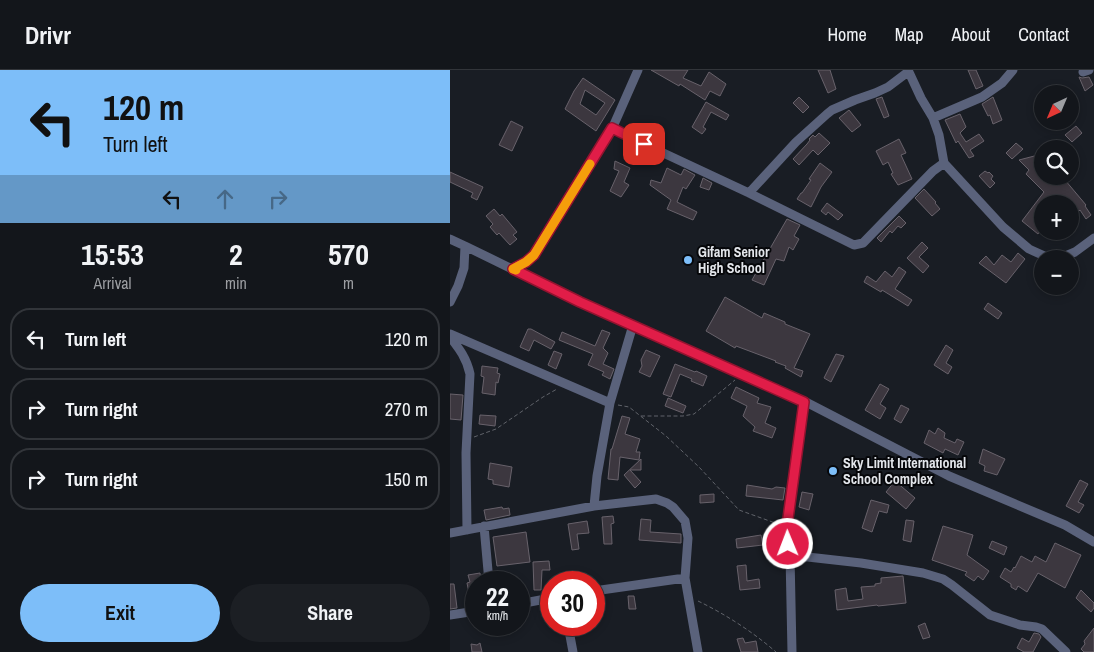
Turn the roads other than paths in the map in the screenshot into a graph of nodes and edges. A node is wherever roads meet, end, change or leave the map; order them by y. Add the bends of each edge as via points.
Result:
1 (638, 70) edge
2 (1013, 70) edge
3 (908, 71) edge
4 (933, 118) junction
5 (612, 128) junction
6 (944, 163) junction
7 (749, 193) junction
8 (1094, 238) edge
9 (450, 239) edge
10 (465, 246) junction
11 (513, 269) junction
12 (450, 302) edge
13 (633, 326) junction
14 (450, 336) edge
15 (804, 402) junction
16 (610, 404) junction
17 (594, 506) junction
18 (484, 526) junction
19 (467, 530) junction
20 (450, 533) edge
21 (1094, 542) edge
22 (790, 555) junction
23 (488, 571) edge
24 (685, 578) junction
25 (605, 589) edge
26 (465, 612) edge
27 (450, 615) edge
28 (570, 636) edge
29 (573, 652) edge
30 (698, 652) edge
31 (792, 652) edge
32 (1066, 652) edge

1 - 5 street
2 - 4 street via 982,98
3 - 4 street
3 - 7 street via 888,87 832,110 796,142
4 - 6 street
5 - 7 street
5 - 11 street via 534,255
6 - 7 street via 863,242 854,245
6 - 8 street via 1003,227 1029,248 1049,258 1063,257
9 - 10 street
10 - 11 street
10 - 12 street via 464,268
11 - 13 street
13 - 15 street
13 - 16 street
14 - 16 street
14 - 19 street via 465,358 470,374
15 - 21 street via 949,476 1065,525
15 - 22 street via 786,526
16 - 17 street
17 - 18 street
17 - 24 street via 656,499 673,507 684,521 688,538
18 - 19 street
18 - 23 street
19 - 20 street
22 - 31 street
22 - 32 street via 860,563 943,579 990,615 1042,629
24 - 25 street
24 - 30 street
26 - 27 street
28 - 29 street

